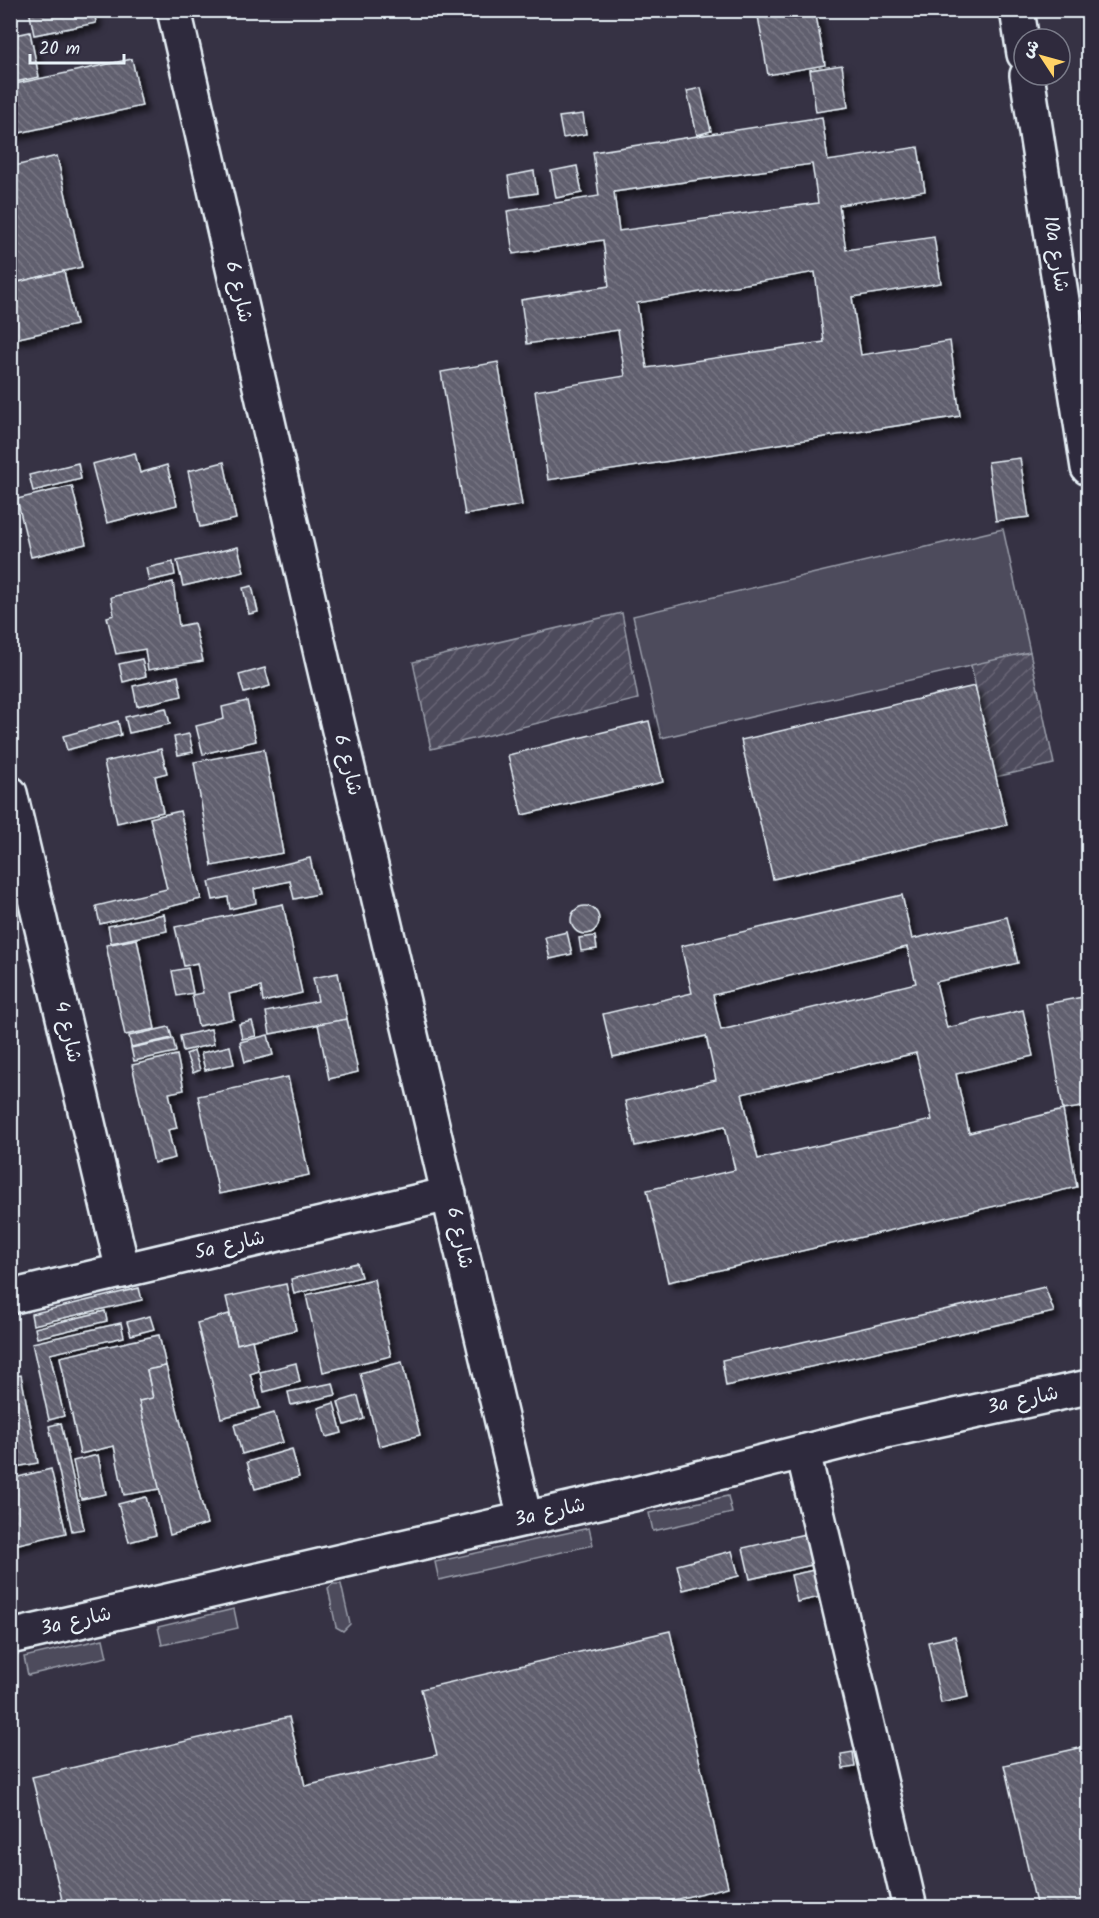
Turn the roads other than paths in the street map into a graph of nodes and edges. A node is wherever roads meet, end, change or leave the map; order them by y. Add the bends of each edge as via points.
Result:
1 (174, 10) edge
2 (1017, 10) edge
3 (1020, 27) edge
4 (1029, 87) edge
5 (1089, 468) edge
6 (10, 793) edge
7 (449, 1194) junction
8 (123, 1271) junction
9 (10, 1297) edge
10 (1089, 1387) edge
11 (803, 1452) junction
12 (525, 1519) junction
13 (10, 1637) edge
14 (910, 1908) edge

1 - 7 street, شارع 6
2 - 3 street
4 - 5 street, 10a شارع
6 - 8 street, شارع 4
7 - 8 street, 5a شارع
7 - 12 street, شارع 6
8 - 9 street, 5a شارع
10 - 11 street, 3a شارع
11 - 12 street, 3a شارع
11 - 14 street
12 - 13 street, 3a شارع

